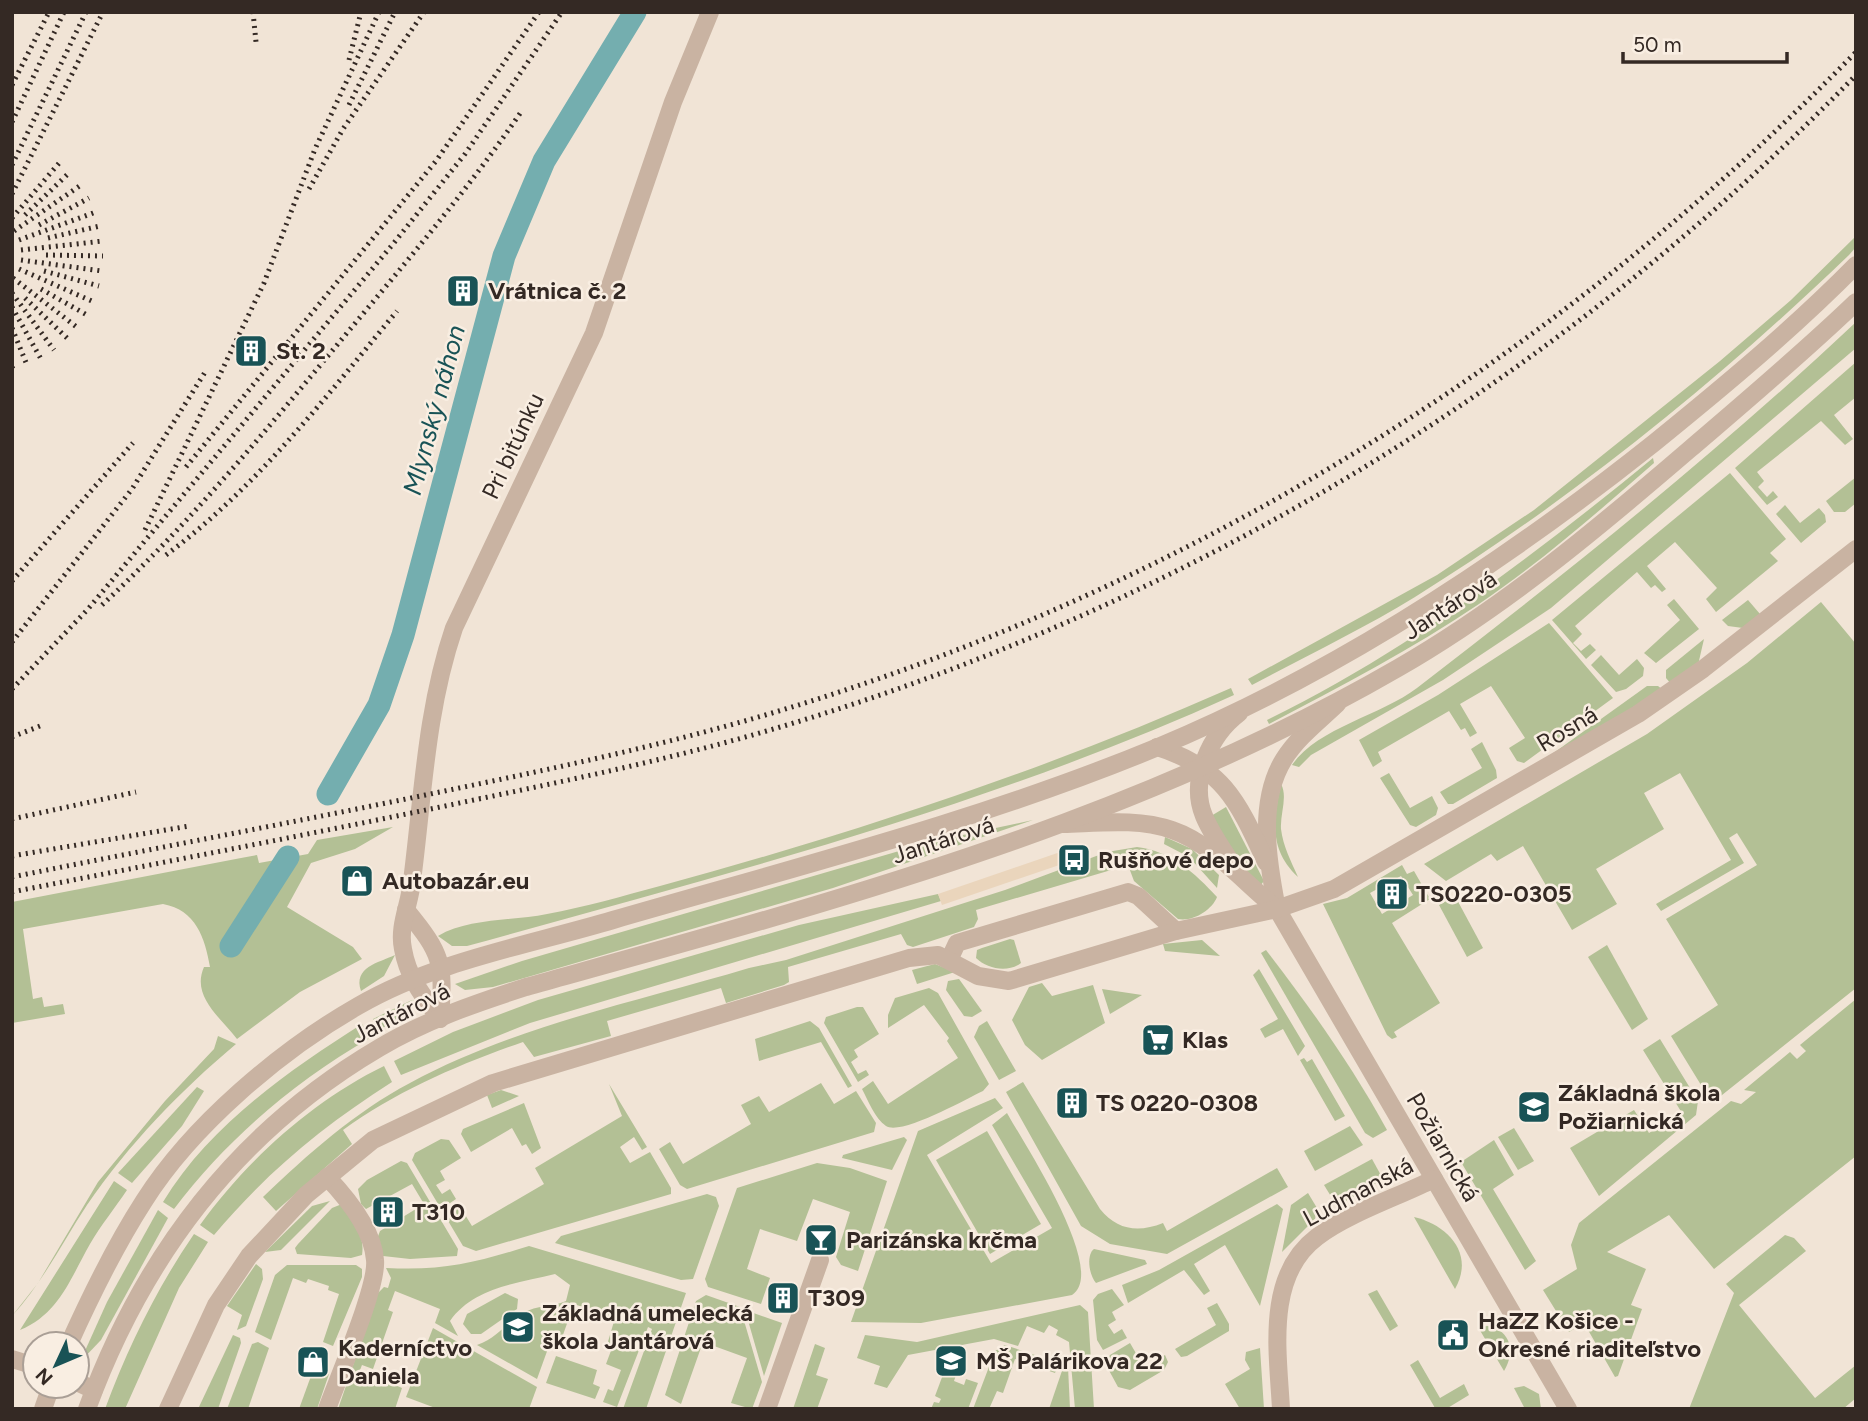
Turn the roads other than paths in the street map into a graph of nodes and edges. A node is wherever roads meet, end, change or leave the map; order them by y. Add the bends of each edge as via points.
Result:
1 (710, 12) edge
2 (1856, 265) edge
3 (1856, 302) edge
4 (1856, 548) edge
5 (1338, 702) junction
6 (1250, 704) junction
7 (1157, 747) junction
8 (1203, 767) junction
9 (1063, 824) junction
10 (1269, 868) junction
11 (1244, 883) junction
12 (1277, 909) junction
13 (406, 910) junction
14 (1176, 930) junction
15 (950, 958) junction
16 (443, 970) junction
17 (411, 981) junction
18 (440, 1019) junction
19 (327, 1177) junction
20 (1434, 1180) junction
21 (820, 1260) dead end
22 (76, 1330) edge
23 (91, 1389) edge
24 (94, 1390) junction
25 (87, 1409) edge
26 (168, 1409) edge
27 (327, 1409) edge
28 (767, 1409) edge
29 (1281, 1409) edge
30 (1568, 1409) edge

1 - 13 street, Pri bitúnku via 673,102 594,333 454,628 432,708
2 - 6 street, Jantárová via 1690,414 1517,547 1430,605
3 - 5 street, Jantárová via 1539,576 1444,640
4 - 12 street, Rosná via 1703,669 1638,714 1334,890
5 - 8 street, Jantárová
5 - 10 street, Požiarnická via 1281,765 1269,805
6 - 7 street, Jantárová
6 - 8 street, Požiarnická via 1218,733
7 - 8 street
7 - 16 street, Jantárová via 987,810
8 - 9 street, Jantárová
8 - 10 street via 1234,800
8 - 11 street, Požiarnická via 1203,815
9 - 11 street, Požiarnická via 1121,822 1173,830 1200,844
9 - 18 street, Jantárová via 840,899 526,987
10 - 12 street, Požiarnická
11 - 12 street, Požiarnická
12 - 14 street, Rosná
12 - 20 street, Požiarnická
13 - 16 street via 428,936
13 - 17 street, Pri bitúnku via 402,947
14 - 15 street, Rosná via 1009,981 978,976
14 - 15 street via 1128,892 957,943
15 - 19 street via 909,958 493,1083 390,1130 357,1150
16 - 17 street, Jantárová
16 - 18 street
17 - 18 street, Pri bitúnku
17 - 22 street, Jantárová via 359,1005 302,1044 212,1121 146,1196
18 - 24 street, Jantárová via 380,1047 324,1084 277,1121 218,1180 183,1221 148,1279
19 - 26 street via 282,1219 243,1265 216,1305
19 - 27 street via 362,1225 376,1261
20 - 29 street, Ludmanská via 1315,1238 1300,1255 1286,1278 1277,1330
20 - 30 street, Požiarnická
21 - 28 street
23 - 24 street
24 - 25 street, Jantárová

